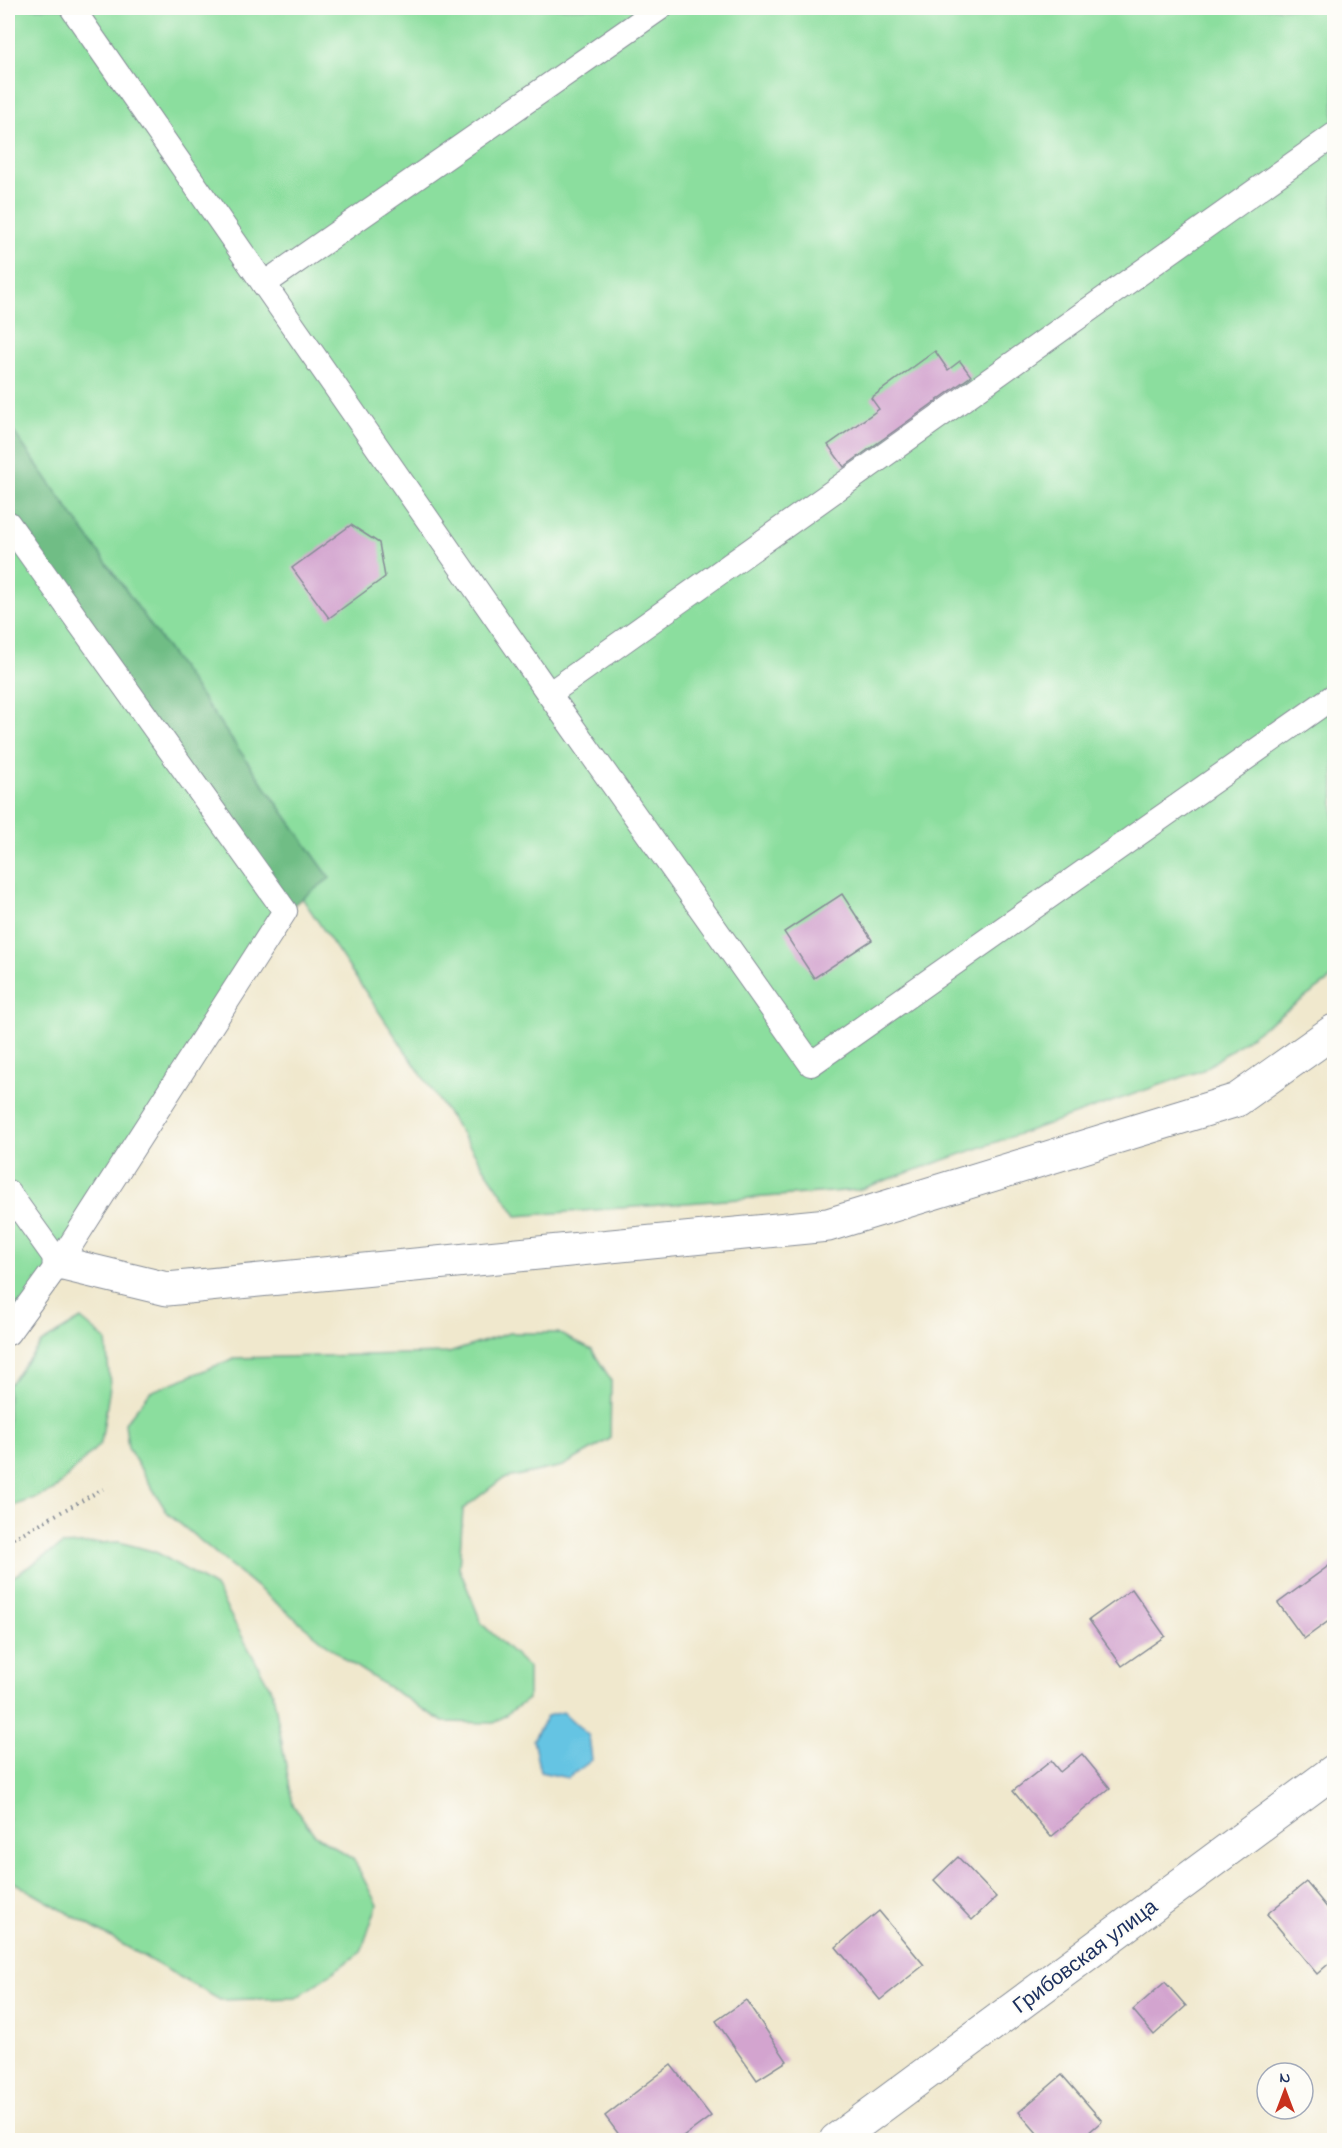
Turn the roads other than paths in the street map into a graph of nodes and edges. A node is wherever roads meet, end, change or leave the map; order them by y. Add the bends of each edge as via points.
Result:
1 (72, 8) edge
2 (660, 8) edge
3 (1335, 135) edge
4 (264, 284) junction
5 (8, 524) edge
6 (549, 694) junction
7 (1335, 696) edge
8 (1335, 1032) edge
9 (8, 1192) edge
10 (59, 1263) junction
11 (8, 1333) edge
12 (1335, 1771) edge
13 (836, 2140) edge

1 - 4 lane
2 - 4 lane
3 - 6 lane
4 - 6 lane
5 - 10 lane via 285,911
6 - 7 lane via 811,1064
8 - 10 street via 1237,1100 828,1226 167,1289
9 - 10 lane
10 - 11 lane
12 - 13 street, Грибовская улица

